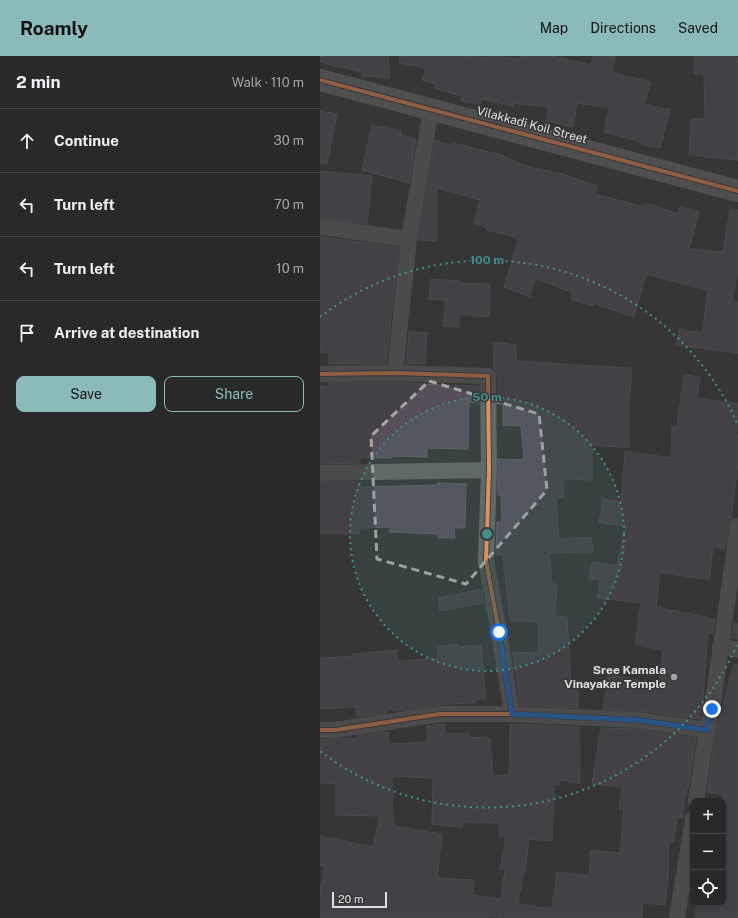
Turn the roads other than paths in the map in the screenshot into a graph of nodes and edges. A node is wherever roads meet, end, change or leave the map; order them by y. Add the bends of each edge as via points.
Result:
1 (320, 80) edge
2 (431, 109) junction
3 (738, 191) edge
4 (320, 227) edge
5 (409, 239) junction
6 (395, 373) junction
7 (320, 374) edge
8 (489, 470) junction
9 (320, 473) edge
10 (738, 526) edge
11 (720, 646) junction
12 (738, 650) edge
13 (512, 714) junction
14 (320, 730) edge
15 (707, 730) junction
16 (696, 798) edge
17 (691, 834) edge
18 (677, 918) edge

1 - 2 street, Vilakkadi Koil Street
2 - 3 street, Vilakkadi Koil Street
2 - 5 street
4 - 5 street
5 - 6 street
6 - 7 street
6 - 8 street via 488,376
8 - 9 street
8 - 13 street via 486,561
10 - 11 street
11 - 12 street
11 - 15 street
13 - 14 street via 440,714 336,730
13 - 15 street via 638,720
15 - 16 street
17 - 18 street

